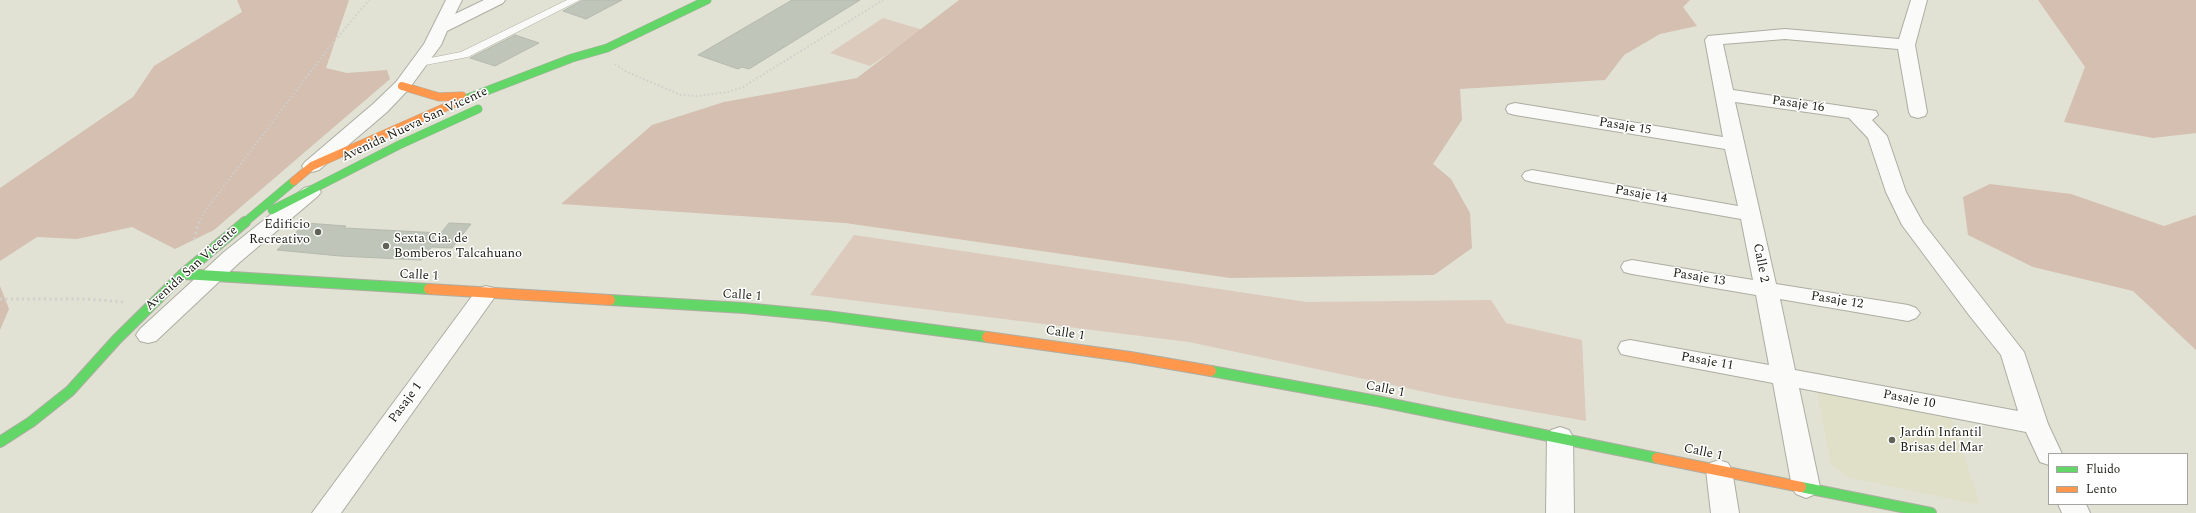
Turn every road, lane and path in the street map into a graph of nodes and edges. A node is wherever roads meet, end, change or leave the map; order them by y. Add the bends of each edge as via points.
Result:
1 (369, 0) edge
2 (454, 0) edge
3 (497, 0) edge
4 (575, 0) edge
5 (707, 0) edge
6 (884, 0) edge
7 (1919, 0) edge
8 (440, 28) junction
9 (1906, 45) junction
10 (607, 48) junction
11 (420, 63) junction
12 (564, 72) dead end
13 (402, 86) junction
14 (481, 93) junction
15 (1726, 95) junction
16 (486, 106) dead end
17 (1515, 109) dead end
18 (1918, 112) dead end
19 (1734, 145) junction
20 (312, 166) junction
21 (1532, 176) dead end
22 (315, 188) junction
23 (1751, 214) junction
24 (235, 229) junction
25 (208, 253) junction
26 (1632, 267) dead end
27 (183, 274) junction
28 (210, 276) junction
29 (1766, 290) junction
30 (486, 293) junction
31 (0, 298) edge
32 (150, 306) junction
33 (1908, 313) dead end
34 (148, 335) dead end
35 (1630, 348) dead end
36 (1783, 376) junction
37 (2035, 424) junction
38 (1560, 437) junction
39 (0, 442) edge
40 (2048, 453) edge
41 (1719, 470) junction
42 (1806, 487) junction
43 (1904, 510) edge
44 (326, 513) edge
45 (1560, 513) edge
46 (1725, 513) edge
47 (1931, 513) edge

1 - 25 path via 328,49 200,218 193,244 199,250
2 - 8 street, Avenida San Vicente
3 - 8 street
4 - 11 lane via 464,55
5 - 10 street, Avenida Nueva San Vicente
6 - 10 path via 743,87 720,94 689,96 676,93 621,69 611,60
7 - 9 street
8 - 11 street, Avenida San Vicente
9 - 15 street, Calle 2 via 1785,34 1714,40
9 - 18 street
10 - 12 street, Avenida Nueva San Vicente
10 - 14 street, Avenida Nueva San Vicente via 572,58
11 - 13 street, Avenida San Vicente
13 - 14 street via 439,97
13 - 20 street, Avenida San Vicente
14 - 20 street, Avenida Nueva San Vicente via 387,130
15 - 19 street, Calle 2
15 - 37 street, Pasaje 16 via 1862,114 1877,136 1896,192 1913,225 2012,352
16 - 22 street, Avenida Nueva San Vicente via 399,145
17 - 19 street, Pasaje 15
19 - 23 street, Calle 2
20 - 24 street, Avenida San Vicente
21 - 23 street, Pasaje 14
22 - 24 street, Avenida Nueva San Vicente
22 - 28 street
23 - 29 street, Calle 2
24 - 25 street, Avenida San Vicente
25 - 27 street, Avenida San Vicente
26 - 29 street, Pasaje 13
27 - 28 street, Calle 1
27 - 32 street, Avenida San Vicente
28 - 30 street, Calle 1
28 - 34 street
29 - 33 street, Pasaje 12
29 - 36 street, Calle 2
30 - 38 street, Calle 1 via 744,308 1014,340 1268,381
30 - 44 street, Pasaje 1
31 - 32 path via 88,299
32 - 39 street, Avenida San Vicente via 70,391 31,422
35 - 36 street, Pasaje 11
36 - 37 street, Pasaje 10
36 - 42 street, Calle 2
37 - 40 street
38 - 41 street, Calle 1
38 - 45 street
41 - 42 street, Calle 1
41 - 46 street
42 - 43 street, Calle 1
43 - 47 street, Calle 1

